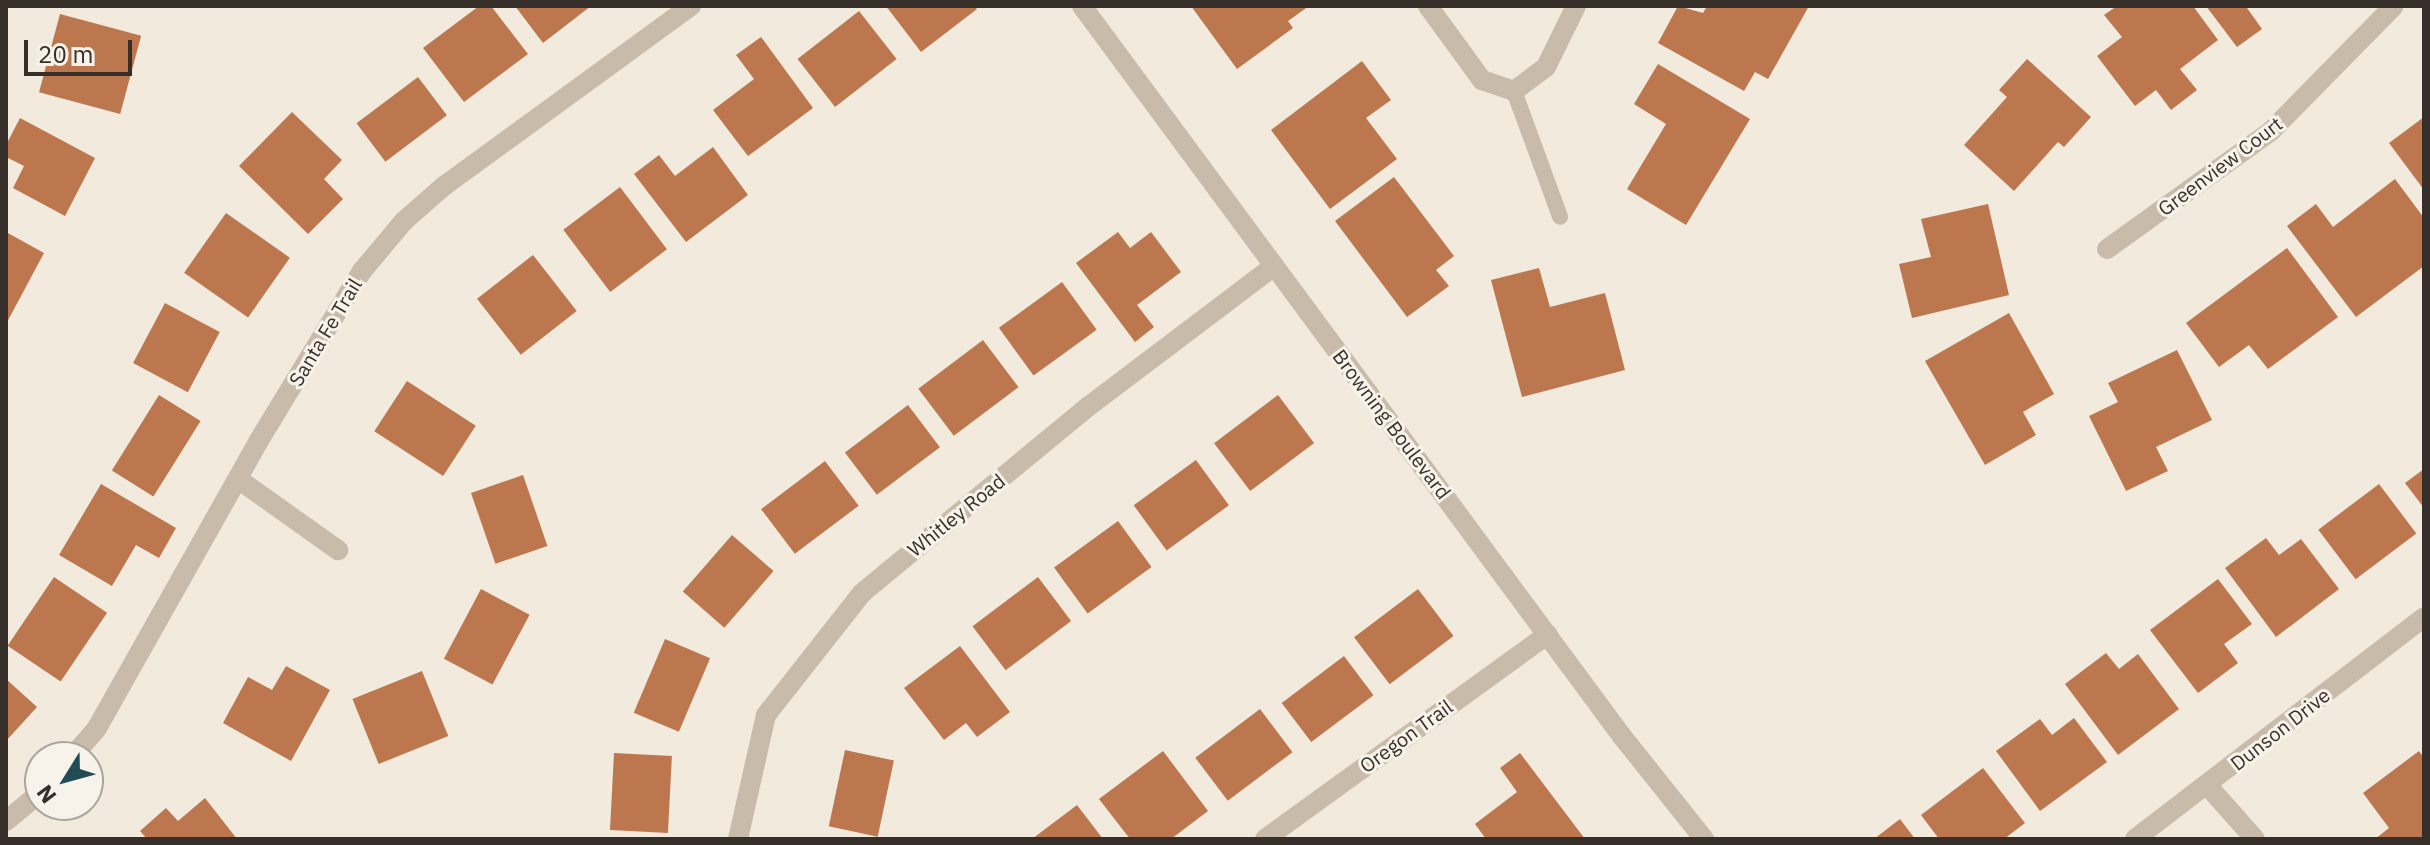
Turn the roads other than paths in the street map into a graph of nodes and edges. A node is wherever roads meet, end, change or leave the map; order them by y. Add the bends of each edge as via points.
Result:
1 (691, 6) edge
2 (1082, 6) edge
3 (1428, 6) edge
4 (1576, 6) edge
5 (2394, 6) edge
6 (1514, 91) junction
7 (1560, 217) dead end
8 (2107, 249) dead end
9 (1274, 266) junction
10 (238, 479) junction
11 (338, 550) dead end
12 (2424, 617) edge
13 (1548, 634) junction
14 (86, 741) edge
15 (2207, 785) junction
16 (24, 806) edge
17 (6, 821) edge
18 (738, 839) edge
19 (1265, 839) edge
20 (1704, 839) edge
21 (2135, 839) edge
22 (2255, 839) edge

1 - 10 street, Santa Fe Trail via 404,221 362,271
2 - 9 street, Browning Boulevard
3 - 6 street via 1482,80
4 - 6 street via 1546,67
5 - 8 street, Greenview Court via 2271,131
6 - 7 lane
9 - 13 street, Browning Boulevard
9 - 18 street, Whitley Road via 1089,406 862,593 766,715
10 - 11 street
10 - 14 street, Santa Fe Trail
12 - 15 street, Dunson Drive
13 - 19 street, Oregon Trail
13 - 20 street, Browning Boulevard
15 - 21 street, Dunson Drive
15 - 22 street
16 - 17 street

